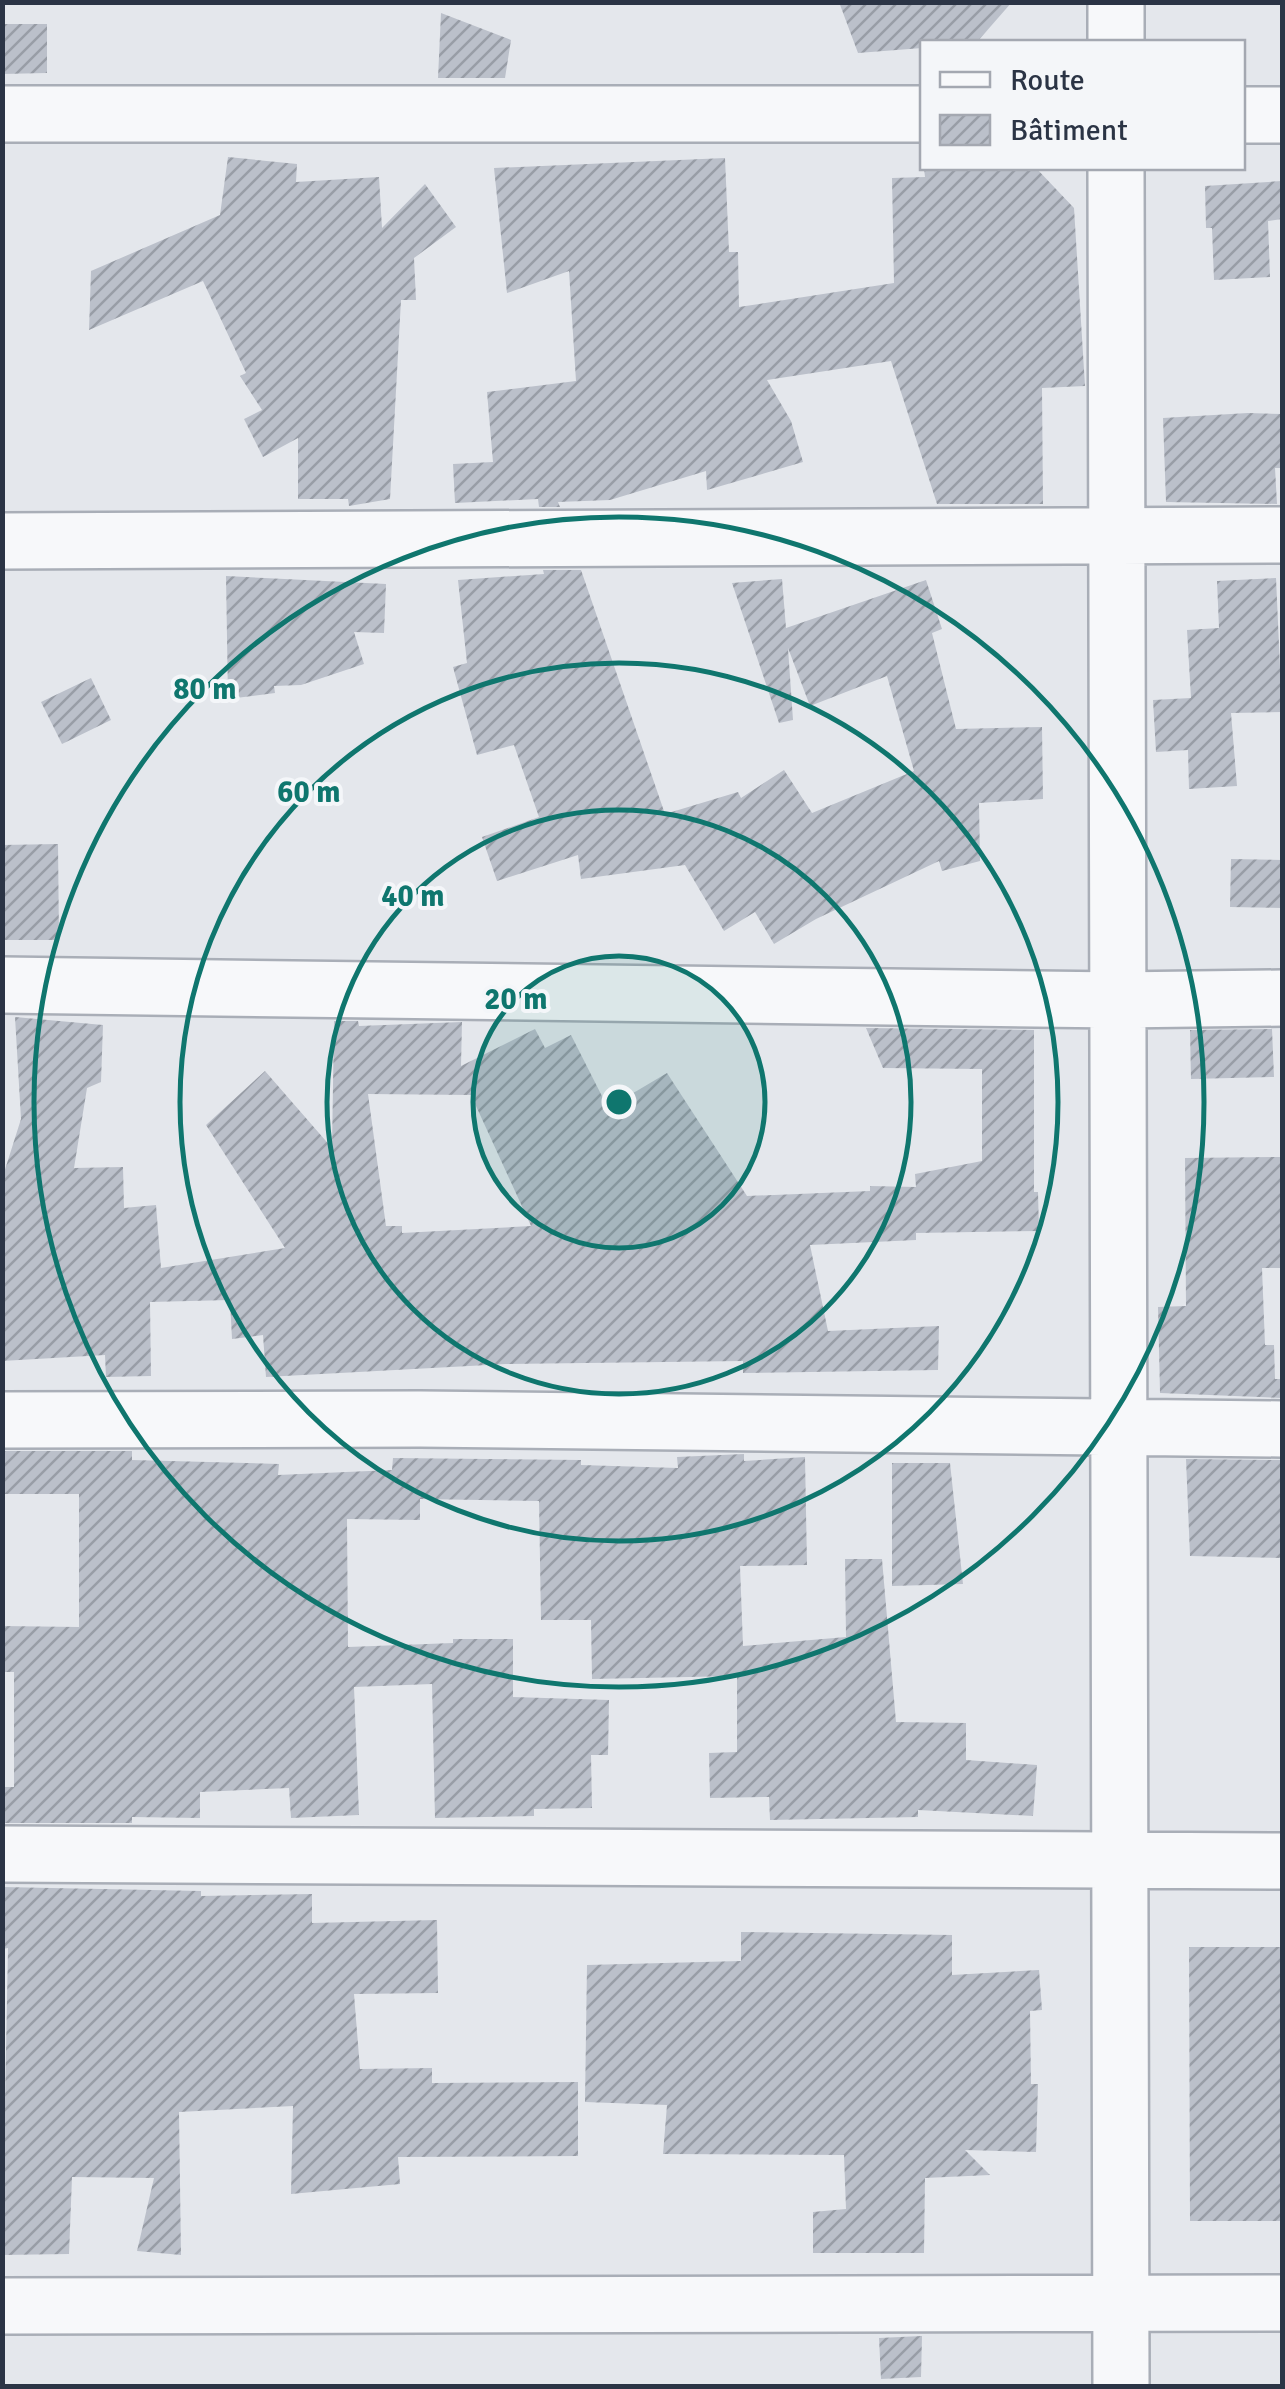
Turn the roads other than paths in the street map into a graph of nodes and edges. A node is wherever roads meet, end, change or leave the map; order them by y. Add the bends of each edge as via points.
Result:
1 (1116, 2) edge
2 (1116, 40) edge
3 (2, 114) edge
4 (920, 114) edge
5 (1245, 114) edge
6 (1282, 114) edge
7 (1116, 170) edge
8 (1117, 534) junction
9 (1282, 535) edge
10 (2, 540) edge
11 (2, 985) edge
12 (1282, 998) edge
13 (1118, 1000) junction
14 (2, 1420) edge
15 (1282, 1429) edge
16 (1119, 1430) junction
17 (2, 1854) edge
18 (1120, 1861) junction
19 (1282, 1861) edge
20 (1282, 2304) edge
21 (1121, 2305) junction
22 (2, 2306) edge
23 (1122, 2386) edge

1 - 2 street
3 - 4 street
5 - 6 street
7 - 8 street
8 - 9 street
8 - 10 street
8 - 13 street
11 - 13 street
12 - 13 street
13 - 16 street
14 - 16 street
15 - 16 street
16 - 18 street
17 - 18 street
18 - 19 street
18 - 21 street
20 - 21 street
21 - 22 street
21 - 23 street

